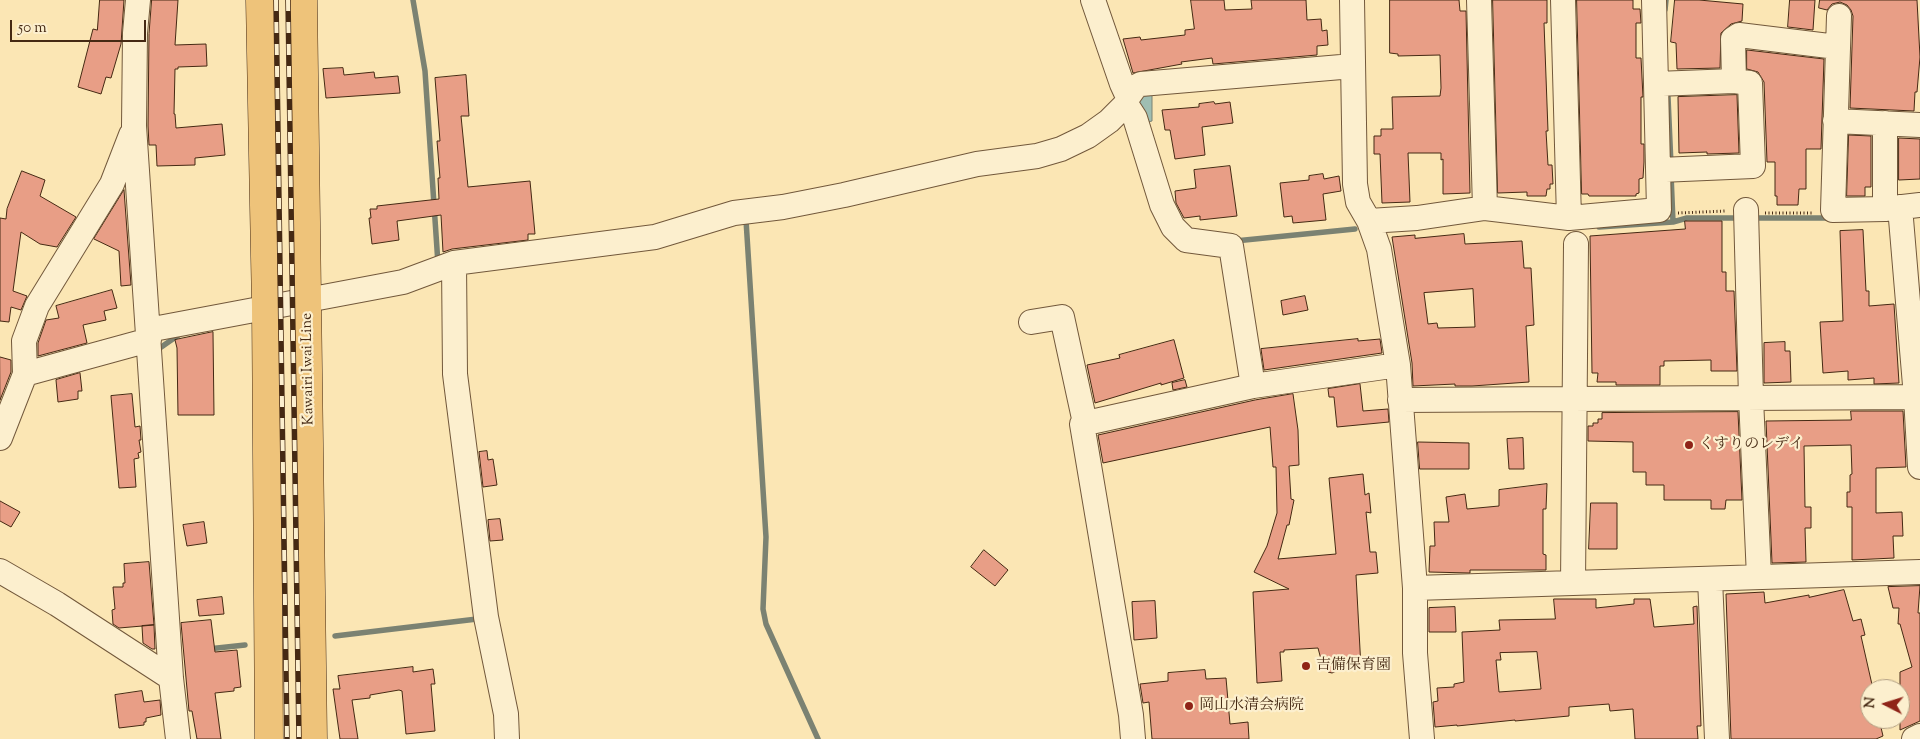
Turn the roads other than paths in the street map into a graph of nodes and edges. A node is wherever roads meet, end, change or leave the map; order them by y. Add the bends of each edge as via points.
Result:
1 (138, 0) edge
2 (260, 0) edge
3 (303, 0) edge
4 (1093, 0) edge
5 (1352, 0) edge
6 (1479, 0) edge
7 (1563, 0) edge
8 (1654, 0) edge
9 (1839, 16) dead end
10 (1837, 47) junction
11 (1353, 66) junction
12 (1734, 81) junction
13 (1664, 84) junction
14 (1131, 101) junction
15 (1835, 121) junction
16 (1885, 123) junction
17 (1920, 125) edge
18 (134, 126) junction
19 (1667, 169) junction
20 (1902, 207) edge
21 (1485, 208) junction
22 (1746, 215) dead end
23 (1569, 218) junction
24 (1368, 221) junction
25 (1576, 244) dead end
26 (448, 269) junction
27 (308, 300) junction
28 (266, 307) junction
29 (1031, 322) dead end
30 (148, 335) junction
31 (1398, 365) junction
32 (25, 374) junction
33 (1253, 386) junction
34 (1918, 397) edge
35 (1751, 398) junction
36 (1574, 399) junction
37 (1400, 400) junction
38 (1085, 423) junction
39 (0, 438) edge
40 (1920, 467) edge
41 (0, 571) edge
42 (1920, 572) edge
43 (1759, 577) junction
44 (1710, 579) junction
45 (1573, 583) junction
46 (1415, 588) junction
47 (171, 678) junction
48 (1920, 736) edge
49 (178, 739) edge
50 (269, 739) edge
51 (313, 739) edge
52 (507, 739) edge
53 (1133, 739) edge
54 (1422, 739) edge
55 (1717, 739) edge
56 (1914, 739) edge

1 - 18 street
2 - 28 main road
3 - 27 main road, Kawairi Iwai Line
4 - 14 street
5 - 11 street
6 - 21 street
7 - 23 street
8 - 13 street
9 - 10 street
10 - 12 street via 1738,35 1733,38
10 - 15 street
11 - 14 street via 1142,84
11 - 24 street via 1355,184 1358,202
12 - 13 street
12 - 19 street via 1750,83 1753,166
13 - 19 street
14 - 26 street via 1088,136 1037,156 976,164 844,195 734,213 655,237
14 - 33 street via 1162,205 1173,227 1186,240 1231,246
15 - 16 street
15 - 20 street via 1833,210
16 - 17 street
16 - 20 street
18 - 30 street
18 - 32 street via 112,184 37,306 24,341
19 - 23 street via 1659,210
20 - 34 street
21 - 23 street
21 - 24 street
22 - 35 street
24 - 31 street via 1379,249
25 - 36 street
26 - 27 street via 403,282
26 - 52 street via 455,374 486,617 506,714
27 - 28 street
27 - 51 main road, Kawairi Iwai Line
28 - 30 street
28 - 50 main road
29 - 38 street via 1062,317
30 - 32 street
30 - 47 street
31 - 33 street
31 - 37 street
32 - 39 street
33 - 38 street
34 - 35 street
34 - 40 street
35 - 36 street
35 - 43 street
36 - 37 street
36 - 45 street
37 - 46 street
38 - 53 street via 1082,424
41 - 47 street
42 - 43 street
43 - 44 street
44 - 45 street
44 - 55 street
45 - 46 street
46 - 54 street via 1414,653
47 - 49 street
48 - 56 street

